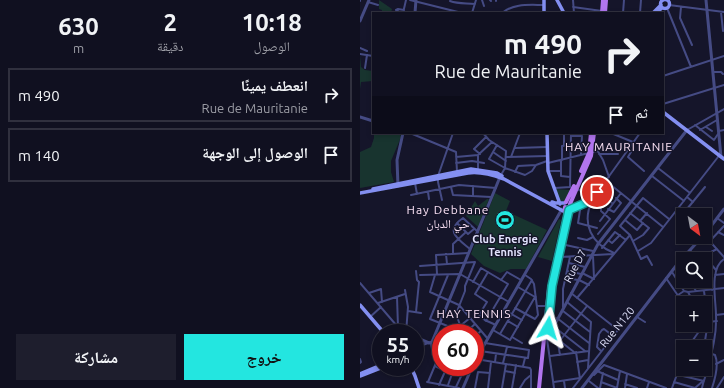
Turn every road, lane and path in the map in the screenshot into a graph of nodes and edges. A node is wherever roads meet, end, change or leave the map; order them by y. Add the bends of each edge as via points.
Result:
1 (406, 0) edge
2 (410, 0) edge
3 (476, 0) edge
4 (482, 0) edge
5 (544, 0) edge
6 (557, 0) edge
7 (573, 0) edge
8 (604, 0) edge
9 (624, 0) edge
10 (641, 0) edge
11 (706, 0) edge
12 (368, 1) edge
13 (416, 1) edge
14 (450, 1) dead end
15 (666, 3) edge
16 (475, 4) junction
17 (378, 5) dead end
18 (544, 5) junction
19 (484, 6) dead end
20 (681, 6) junction
21 (574, 7) junction
22 (509, 8) junction
23 (707, 10) junction
24 (362, 11) edge
25 (403, 12) edge
26 (415, 12) edge
27 (452, 12) edge
28 (472, 12) edge
29 (503, 12) edge
30 (511, 12) edge
31 (544, 12) edge
32 (563, 12) edge
33 (574, 12) edge
34 (603, 12) edge
35 (623, 12) edge
36 (640, 12) edge
37 (653, 12) edge
38 (657, 12) edge
39 (723, 12) edge
40 (360, 21) edge
41 (723, 31) edge
42 (692, 45) dead end
43 (360, 48) edge
44 (367, 51) dead end
45 (360, 54) edge
46 (367, 55) junction
47 (372, 56) edge
48 (724, 56) edge
49 (712, 60) junction
50 (691, 67) junction
51 (365, 68) dead end
52 (713, 72) junction
53 (723, 74) dead end
54 (664, 76) edge
55 (724, 85) edge
56 (715, 88) junction
57 (664, 104) edge
58 (724, 109) edge
59 (664, 113) edge
60 (718, 113) junction
61 (360, 116) edge
62 (718, 120) junction
63 (372, 121) edge
64 (695, 125) junction
65 (706, 127) junction
66 (687, 130) junction
67 (700, 130) junction
68 (724, 130) edge
69 (712, 131) dead end
70 (719, 132) junction
71 (404, 134) edge
72 (412, 134) edge
73 (453, 134) edge
74 (484, 134) edge
75 (520, 134) edge
76 (547, 134) edge
77 (564, 134) edge
78 (593, 134) edge
79 (593, 134) edge
80 (612, 134) edge
81 (639, 134) edge
82 (571, 135) edge
83 (486, 137) junction
84 (492, 142) junction
85 (593, 143) junction
86 (633, 143) junction
87 (497, 145) junction
88 (564, 145) junction
89 (570, 145) junction
90 (547, 147) junction
91 (514, 148) junction
92 (447, 149) junction
93 (597, 151) junction
94 (494, 152) junction
95 (590, 153) junction
96 (479, 154) junction
97 (581, 154) junction
98 (599, 154) junction
99 (618, 154) dead end
100 (547, 156) junction
101 (456, 157) junction
102 (506, 157) junction
103 (511, 157) junction
104 (570, 157) junction
105 (720, 157) edge
106 (561, 160) junction
107 (506, 161) junction
108 (478, 162) junction
109 (547, 162) junction
110 (456, 163) junction
111 (484, 163) dead end
112 (536, 165) junction
113 (505, 168) junction
114 (658, 168) junction
115 (478, 170) junction
116 (548, 171) junction
117 (561, 171) junction
118 (644, 171) dead end
119 (456, 172) junction
120 (515, 172) junction
121 (652, 175) junction
122 (501, 176) junction
123 (438, 177) junction
124 (570, 177) junction
125 (609, 177) junction
126 (593, 179) dead end
127 (606, 181) junction
128 (415, 182) junction
129 (398, 185) junction
130 (473, 186) junction
131 (451, 187) junction
132 (613, 187) junction
133 (705, 187) dead end
134 (496, 188) junction
135 (554, 188) junction
136 (576, 188) junction
137 (439, 189) junction
138 (360, 192) edge
139 (428, 192) junction
140 (597, 192) junction
141 (586, 193) junction
142 (621, 193) junction
143 (690, 193) junction
144 (417, 194) junction
145 (410, 195) dead end
146 (472, 196) junction
147 (594, 197) junction
148 (687, 197) junction
149 (492, 198) junction
150 (606, 198) junction
151 (616, 198) junction
152 (430, 199) dead end
153 (442, 200) dead end
154 (592, 200) junction
155 (631, 201) junction
156 (684, 201) junction
157 (693, 202) junction
158 (560, 203) junction
159 (612, 203) junction
160 (581, 204) junction
161 (636, 205) junction
162 (567, 207) junction
163 (608, 208) junction
164 (688, 208) edge
165 (724, 209) edge
166 (630, 213) junction
167 (647, 213) junction
168 (604, 214) junction
169 (717, 218) junction
170 (669, 219) junction
171 (625, 220) junction
172 (600, 221) dead end
173 (640, 221) junction
174 (457, 223) junction
175 (643, 223) junction
176 (724, 223) edge
177 (712, 225) edge
178 (588, 226) junction
179 (724, 226) edge
180 (664, 227) junction
181 (596, 228) dead end
182 (474, 229) junction
183 (718, 231) junction
184 (466, 232) junction
185 (478, 232) junction
186 (598, 234) dead end
187 (620, 235) junction
188 (630, 235) junction
189 (724, 235) edge
190 (593, 237) junction
191 (578, 238) dead end
192 (712, 238) edge
193 (458, 239) junction
194 (608, 240) junction
195 (626, 240) junction
196 (633, 241) junction
197 (712, 243) edge
198 (561, 244) junction
199 (598, 244) junction
200 (696, 244) edge
201 (602, 248) junction
202 (471, 249) junction
203 (718, 249) junction
204 (690, 250) joint
205 (593, 251) junction
206 (638, 251) junction
207 (712, 252) edge
208 (454, 253) junction
209 (469, 253) junction
210 (446, 254) junction
211 (614, 254) junction
212 (592, 256) junction
213 (557, 257) junction
214 (570, 257) junction
215 (724, 258) edge
216 (465, 263) junction
217 (569, 263) junction
218 (447, 264) junction
219 (436, 265) junction
220 (652, 265) dead end
221 (712, 265) edge
222 (420, 266) dead end
223 (585, 267) junction
224 (676, 269) edge
225 (673, 270) junction
226 (716, 270) junction
227 (416, 271) dead end
228 (567, 271) junction
229 (488, 272) junction
230 (460, 274) junction
231 (581, 274) junction
232 (724, 274) edge
233 (420, 275) dead end
234 (436, 275) junction
235 (448, 275) junction
236 (525, 275) junction
237 (715, 275) junction
238 (566, 278) junction
239 (594, 278) junction
240 (666, 278) junction
241 (468, 279) junction
242 (501, 280) junction
243 (521, 280) junction
244 (532, 280) junction
245 (578, 280) junction
246 (473, 282) junction
247 (360, 283) edge
248 (589, 285) junction
249 (480, 286) junction
250 (518, 287) junction
251 (694, 288) edge
252 (724, 288) edge
253 (404, 290) dead end
254 (713, 290) junction
255 (525, 291) junction
256 (684, 291) junction
257 (696, 291) junction
258 (704, 291) junction
259 (688, 292) junction
260 (369, 293) junction
261 (571, 293) junction
262 (405, 294) junction
263 (678, 295) joint
264 (439, 296) junction
265 (690, 296) edge
266 (705, 296) edge
267 (397, 297) junction
268 (535, 297) junction
269 (500, 298) junction
270 (577, 298) junction
271 (449, 301) junction
272 (566, 301) junction
273 (382, 302) junction
274 (509, 302) junction
275 (378, 303) junction
276 (360, 305) edge
277 (459, 305) junction
278 (538, 306) junction
279 (547, 306) junction
280 (587, 306) junction
281 (381, 307) junction
282 (515, 308) junction
283 (562, 308) junction
284 (504, 310) junction
285 (408, 311) junction
286 (416, 312) junction
287 (421, 313) dead end
288 (582, 313) junction
289 (512, 314) junction
290 (525, 314) junction
291 (724, 314) edge
292 (716, 315) junction
293 (370, 317) junction
294 (637, 317) junction
295 (470, 318) junction
296 (557, 318) junction
297 (522, 320) junction
298 (487, 321) junction
299 (508, 321) junction
300 (575, 321) junction
301 (716, 321) junction
302 (645, 322) dead end
303 (712, 322) edge
304 (440, 323) junction
305 (548, 323) junction
306 (376, 324) edge
307 (395, 324) edge
308 (398, 324) edge
309 (406, 324) edge
310 (459, 324) edge
311 (462, 324) edge
312 (475, 324) edge
313 (496, 325) junction
314 (554, 325) junction
315 (518, 326) junction
316 (570, 328) junction
317 (493, 330) junction
318 (590, 332) junction
319 (698, 332) edge
320 (550, 333) junction
321 (484, 334) edge
322 (500, 334) junction
323 (565, 335) junction
324 (613, 336) junction
325 (512, 337) junction
326 (488, 338) junction
327 (545, 339) junction
328 (692, 340) edge
329 (424, 341) edge
330 (560, 341) junction
331 (430, 343) junction
332 (522, 343) dead end
333 (589, 343) junction
334 (485, 344) joint
335 (424, 345) edge
336 (507, 347) junction
337 (432, 351) edge
338 (585, 351) junction
339 (589, 351) junction
340 (484, 352) edge
341 (575, 352) junction
342 (601, 352) junction
343 (496, 354) junction
344 (712, 354) joint
345 (505, 355) junction
346 (560, 355) junction
347 (550, 356) junction
348 (525, 358) junction
349 (360, 359) edge
350 (588, 360) junction
351 (724, 360) edge
352 (484, 361) edge
353 (491, 362) junction
354 (495, 362) junction
355 (577, 362) junction
356 (360, 363) edge
357 (505, 363) junction
358 (716, 364) junction
359 (516, 365) junction
360 (523, 366) junction
361 (588, 369) junction
362 (372, 370) edge
363 (505, 371) junction
364 (597, 371) junction
365 (620, 371) junction
366 (432, 373) edge
367 (490, 373) junction
368 (515, 373) junction
369 (603, 373) junction
370 (627, 374) junction
371 (360, 375) edge
372 (531, 375) junction
373 (416, 376) edge
374 (443, 376) edge
375 (452, 376) edge
376 (462, 376) edge
377 (468, 376) edge
378 (676, 376) edge
379 (683, 376) dead end
380 (705, 376) edge
381 (724, 377) edge
382 (580, 378) junction
383 (618, 380) junction
384 (564, 381) junction
385 (589, 381) junction
386 (703, 381) junction
387 (531, 382) junction
388 (535, 382) dead end
389 (554, 382) junction
390 (601, 382) junction
391 (649, 382) junction
392 (674, 382) junction
393 (626, 384) junction
394 (440, 385) junction
395 (448, 385) junction
396 (609, 385) junction
397 (458, 387) edge
398 (419, 388) edge
399 (463, 388) edge
400 (475, 388) edge
401 (488, 388) edge
402 (502, 388) edge
403 (512, 388) edge
404 (520, 388) edge
405 (531, 388) edge
406 (540, 388) edge
407 (554, 388) edge
408 (565, 388) edge
409 (572, 388) edge
410 (582, 388) edge
411 (599, 388) edge
412 (609, 388) edge
413 (617, 388) edge
414 (625, 388) edge
415 (637, 388) edge
416 (648, 388) edge
417 (666, 388) edge
418 (672, 388) edge
419 (695, 388) edge
420 (702, 388) edge
421 (712, 388) edge
422 (717, 388) edge

1 - 25 street
2 - 13 street
3 - 16 street
4 - 19 street
5 - 18 main road
6 - 32 main road
7 - 21 street
8 - 34 main road
9 - 35 street
10 - 36 street
11 - 23 street
12 - 17 street
12 - 24 street
13 - 26 street
13 - 27 street
14 - 16 street via 458,4
15 - 20 street
15 - 37 main road
15 - 38 main road
15 - 50 street
16 - 28 street
18 - 22 street
18 - 31 main road
20 - 23 street
20 - 42 street via 680,18
21 - 33 street
21 - 34 street
22 - 29 street
22 - 30 street
23 - 39 street
23 - 49 street
24 - 40 street
39 - 41 street
43 - 44 street
45 - 46 street
46 - 47 street
46 - 51 street
48 - 49 street
49 - 50 street
49 - 52 street
50 - 54 street
52 - 53 street
52 - 56 street
55 - 56 street
56 - 57 street
56 - 60 street
58 - 60 street
59 - 66 main road
60 - 62 street
60 - 64 street
61 - 63 street
62 - 65 street
62 - 70 street
64 - 66 street
64 - 67 street
65 - 67 street
65 - 69 street
66 - 105 main road
66 - 114 street, Rue D7
67 - 70 street via 714,140
68 - 70 street
70 - 105 street
71 - 129 street via 397,160
72 - 92 street
73 - 92 street
74 - 83 street
75 - 91 street
76 - 90 main road
77 - 88 street
78 - 85 main road
79 - 95 main road
80 - 86 street
81 - 86 street
82 - 89 street
82 - 97 street via 582,136
83 - 84 street
83 - 96 street via 474,149
84 - 87 street
84 - 96 street
85 - 93 street
85 - 95 main road
86 - 118 street via 634,147 628,157
86 - 125 street
87 - 94 street
87 - 102 street via 506,151
88 - 89 street
88 - 106 street
89 - 104 street
90 - 91 street
90 - 100 main road
91 - 103 street
92 - 101 street via 456,152
92 - 123 street
93 - 95 street
93 - 98 street
94 - 107 street
94 - 113 street via 489,159
95 - 97 street
95 - 136 main road
95 - 162 main road
96 - 101 street
96 - 108 street
97 - 104 street
98 - 99 street
98 - 125 street
100 - 103 street
100 - 109 main road
101 - 110 street
102 - 103 street
102 - 107 street
104 - 106 street
104 - 124 street
105 - 143 street
106 - 109 street
106 - 117 street
107 - 113 street
108 - 110 street
108 - 111 street
108 - 115 street
109 - 112 street
109 - 116 main road
110 - 119 street
112 - 120 street via 518,166
112 - 120 street via 526,175
113 - 120 street
113 - 122 street
114 - 121 street, Rue D7
114 - 143 street
115 - 119 main road
115 - 122 main road
116 - 117 street
116 - 135 main road
117 - 124 street via 561,176
119 - 123 main road
121 - 155 street, Rue D7
121 - 156 street
122 - 123 main road via 471,172
122 - 134 street
122 - 158 main road via 553,203
122 - 162 main road
123 - 128 main road
123 - 137 street
124 - 135 street via 570,187
125 - 127 street
126 - 141 street
127 - 132 street
127 - 140 street
128 - 129 main road
128 - 144 street
129 - 138 main road
130 - 131 street
130 - 134 street
130 - 146 street
131 - 137 street
131 - 146 street via 453,195
132 - 142 street
132 - 150 street
133 - 157 street
134 - 149 street
135 - 158 main road
136 - 141 street
136 - 162 main road
137 - 139 street
137 - 153 street
139 - 144 street
139 - 152 street
140 - 147 street
140 - 150 street
141 - 147 street
142 - 151 street
142 - 155 street
143 - 148 street
144 - 145 street
146 - 149 street
147 - 154 street
148 - 156 street
148 - 157 street
149 - 185 street
150 - 159 street
150 - 168 street via 601,207
151 - 159 street
151 - 163 street via 621,203 614,212
154 - 160 street
154 - 178 street via 587,215
155 - 161 street
155 - 199 street, Rue D7
156 - 170 street
157 - 164 street
158 - 162 main road
158 - 162 main road
159 - 163 street
160 - 162 street
160 - 178 street via 578,223
161 - 166 street
161 - 167 street
161 - 170 street via 642,198
162 - 198 main road
162 - 213 main road
162 - 236 street
163 - 168 street
165 - 169 street, Rue N120
166 - 171 street
166 - 173 street
167 - 173 street
167 - 180 street
168 - 172 street
168 - 186 street via 610,219
169 - 176 street
169 - 177 street, Rue N120
170 - 180 street
171 - 175 street via 638,230
171 - 188 street via 620,226
173 - 175 street
174 - 182 street via 463,218
174 - 184 street
174 - 193 street via 453,228
175 - 196 street via 648,229
178 - 181 street
178 - 190 street
179 - 183 street
180 - 206 street via 650,244
182 - 184 street via 468,234
182 - 185 street
183 - 189 street
183 - 192 street
184 - 193 street
185 - 202 street
187 - 194 street via 612,243
187 - 194 street via 615,232
187 - 195 street
188 - 195 street
188 - 196 street
190 - 191 street via 587,240
190 - 199 street
193 - 202 street
193 - 208 street via 453,244
194 - 201 street
195 - 211 street
196 - 206 street
197 - 203 street
198 - 205 street
198 - 213 main road
199 - 201 street
199 - 205 street, Rue D7
200 - 204 street, Rue N120
201 - 211 street
202 - 209 street
203 - 207 street
203 - 215 street
204 - 225 street, Rue N120
205 - 212 street, Rue D7
206 - 220 street via 641,259 647,256
208 - 209 street
208 - 210 street
209 - 216 street
210 - 218 street
210 - 219 street via 436,255
211 - 212 street
211 - 239 street
212 - 214 street
212 - 223 street, Rue D7
212 - 239 street
213 - 214 street
213 - 279 main road
213 - 305 main road
214 - 217 street
215 - 226 street
216 - 218 street
216 - 230 street
216 - 241 street via 475,262
217 - 223 street
217 - 228 street
218 - 219 street
219 - 222 street
219 - 234 street
221 - 226 street
223 - 231 street, Rue D7
224 - 225 street
225 - 240 street, Rue N120
225 - 256 street
226 - 237 street
227 - 286 street via 419,282
228 - 231 street
228 - 238 street
229 - 242 street
229 - 246 street via 481,268
229 - 249 street
230 - 235 street
230 - 241 street
230 - 271 street
231 - 239 street
231 - 245 street, Rue D7
232 - 237 street
233 - 234 street
234 - 235 street
234 - 264 street via 429,292
235 - 264 street
236 - 243 street
236 - 244 street
237 - 254 street
238 - 245 street
238 - 283 street
239 - 248 street
240 - 263 street
240 - 294 street, Rue N120
241 - 246 street
241 - 277 street
242 - 243 street via 506,272
242 - 269 street via 508,284
243 - 250 street
244 - 255 street
244 - 268 street
245 - 248 street
245 - 261 street, Rue D7
246 - 249 street
247 - 260 street
248 - 270 street
249 - 269 street
249 - 298 street via 475,295 487,303 479,315
250 - 255 street
250 - 274 street
251 - 257 street
252 - 254 street
253 - 262 street
254 - 258 street
254 - 292 street
255 - 268 street
255 - 282 street
256 - 259 street
256 - 263 street
257 - 258 street
257 - 259 street
258 - 266 street
259 - 265 street
260 - 273 street via 381,289
260 - 275 street
261 - 270 street
261 - 272 street, Rue D7
262 - 267 street
262 - 285 street
264 - 271 street
264 - 304 street via 430,319
267 - 273 street
267 - 308 street
268 - 278 street
268 - 290 street
269 - 274 street
269 - 298 street
270 - 280 street
271 - 277 street
271 - 304 street
272 - 283 street, Rue D7
272 - 288 street
273 - 275 street
274 - 284 street
275 - 281 street
276 - 293 main road
277 - 295 street
277 - 310 street via 455,316
278 - 279 street
278 - 290 street via 536,319
279 - 327 main road
280 - 288 street
280 - 324 street via 618,330
281 - 293 street
281 - 307 street
282 - 289 street
282 - 290 street
283 - 296 street, Rue D7
283 - 300 street
284 - 289 street
284 - 313 street
285 - 286 street
285 - 309 street
286 - 287 street
288 - 300 street
288 - 318 street via 592,323
289 - 297 street
289 - 299 street
290 - 297 street
291 - 292 street
292 - 301 street
293 - 306 main road
294 - 302 street
294 - 410 street, Rue N120
295 - 311 street
295 - 312 street
296 - 314 street, Rue D7
296 - 316 street
297 - 315 street
298 - 313 street
299 - 315 street
299 - 322 street
300 - 316 street
300 - 318 street
301 - 303 street
301 - 344 street
304 - 331 street
305 - 314 main road
305 - 327 main road
313 - 317 street
314 - 320 street, Rue D7
314 - 323 street
315 - 325 street
316 - 323 street
316 - 333 street
317 - 322 street
317 - 326 street
318 - 333 street
319 - 328 street
320 - 327 street, Rue D7
320 - 330 street
321 - 326 street
322 - 325 street via 509,340
323 - 330 street
323 - 338 street
324 - 342 street
324 - 342 street via 602,330 597,347
325 - 332 street
326 - 334 street
327 - 347 street
327 - 406 main road
329 - 331 street
330 - 341 street
330 - 346 street
331 - 335 street
331 - 337 street
333 - 339 street
334 - 336 street
336 - 345 street
336 - 348 street via 529,350 528,358
338 - 339 street
338 - 341 street
339 - 350 street
340 - 343 street
341 - 346 street
341 - 355 street
342 - 361 street
343 - 345 street
343 - 354 street
344 - 358 street via 716,356
345 - 348 street
345 - 357 street
346 - 347 street
347 - 389 street
348 - 360 street
349 - 356 street
350 - 355 street
350 - 361 street
351 - 358 street
352 - 353 street
353 - 354 street
353 - 367 street
354 - 357 street
355 - 382 street
357 - 359 street
357 - 363 street
358 - 421 street
359 - 360 street
359 - 368 street
360 - 372 street via 530,368
361 - 382 street
362 - 371 main road
363 - 368 street
363 - 402 street
364 - 365 street via 603,365
364 - 369 street
364 - 385 street
365 - 370 street
365 - 383 street
366 - 394 street via 428,382
367 - 400 street via 479,371
367 - 401 street
368 - 403 street
369 - 383 street
369 - 390 street
370 - 391 street
370 - 393 street
372 - 387 street
372 - 404 street
373 - 398 main road
374 - 394 street
375 - 395 street
376 - 397 street
377 - 399 street
378 - 392 street
379 - 386 street
380 - 386 street
381 - 422 street
382 - 384 street
382 - 409 street
383 - 413 street
384 - 389 street
384 - 408 street
385 - 410 street
385 - 411 street
386 - 419 street
386 - 420 street
387 - 388 street
387 - 405 street
389 - 407 street
390 - 396 street
390 - 411 street
391 - 416 street
391 - 417 street
392 - 418 street
392 - 419 street
393 - 414 street
393 - 415 street
394 - 395 street
395 - 397 street
396 - 412 street
396 - 413 street

